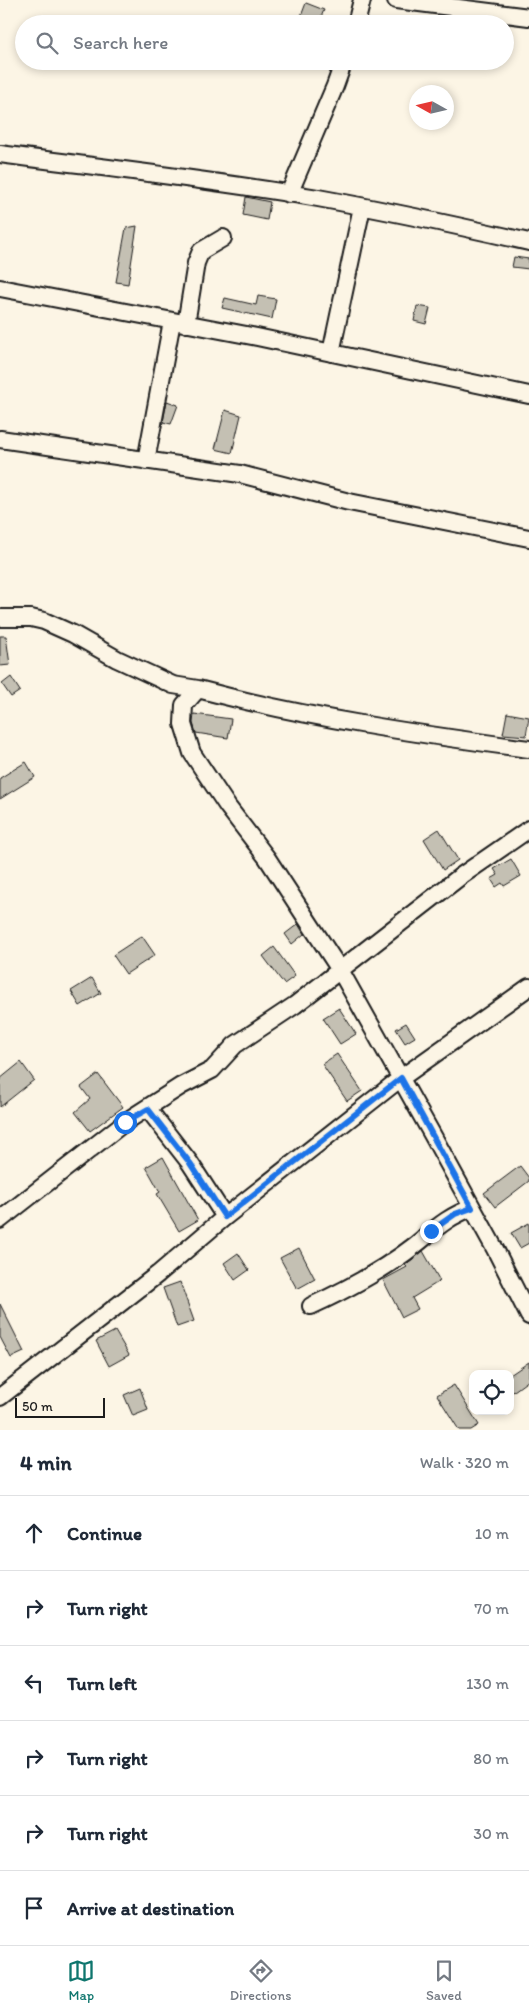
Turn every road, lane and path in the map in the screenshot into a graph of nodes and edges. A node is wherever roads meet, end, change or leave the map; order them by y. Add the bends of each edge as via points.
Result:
1 (362, 0) edge
2 (396, 0) edge
3 (358, 15) edge
4 (513, 15) edge
5 (514, 15) edge
6 (529, 17) edge
7 (341, 70) edge
8 (0, 154) edge
9 (289, 194) junction
10 (362, 207) junction
11 (223, 238) dead end
12 (529, 242) edge
13 (0, 288) edge
14 (179, 322) junction
15 (331, 353) junction
16 (529, 395) edge
17 (0, 439) edge
18 (146, 461) junction
19 (529, 538) edge
20 (0, 618) edge
21 (198, 689) junction
22 (529, 749) edge
23 (529, 829) edge
24 (340, 970) junction
25 (529, 988) edge
26 (401, 1078) junction
27 (148, 1109) junction
28 (472, 1208) junction
29 (225, 1217) junction
30 (0, 1220) edge
31 (311, 1306) dead end
32 (529, 1316) edge
33 (0, 1397) edge

1 - 3 street
2 - 4 street
5 - 6 street
7 - 9 street
8 - 9 street
9 - 10 street
10 - 12 street
10 - 15 street
11 - 14 street via 201,251
13 - 14 street
14 - 15 street
14 - 18 street
15 - 16 street
17 - 18 street
18 - 19 street via 240,474 349,502
20 - 21 street via 44,621 173,685
21 - 22 street via 373,726
21 - 24 street via 184,705 183,724 192,753 267,858
23 - 24 street via 461,876
24 - 26 street
24 - 27 street via 235,1045 212,1070
25 - 26 street
26 - 28 street
26 - 29 street
27 - 29 street via 190,1163
27 - 30 street via 110,1132
28 - 31 street via 455,1214 415,1246 351,1288
28 - 32 street
29 - 33 street via 158,1274

